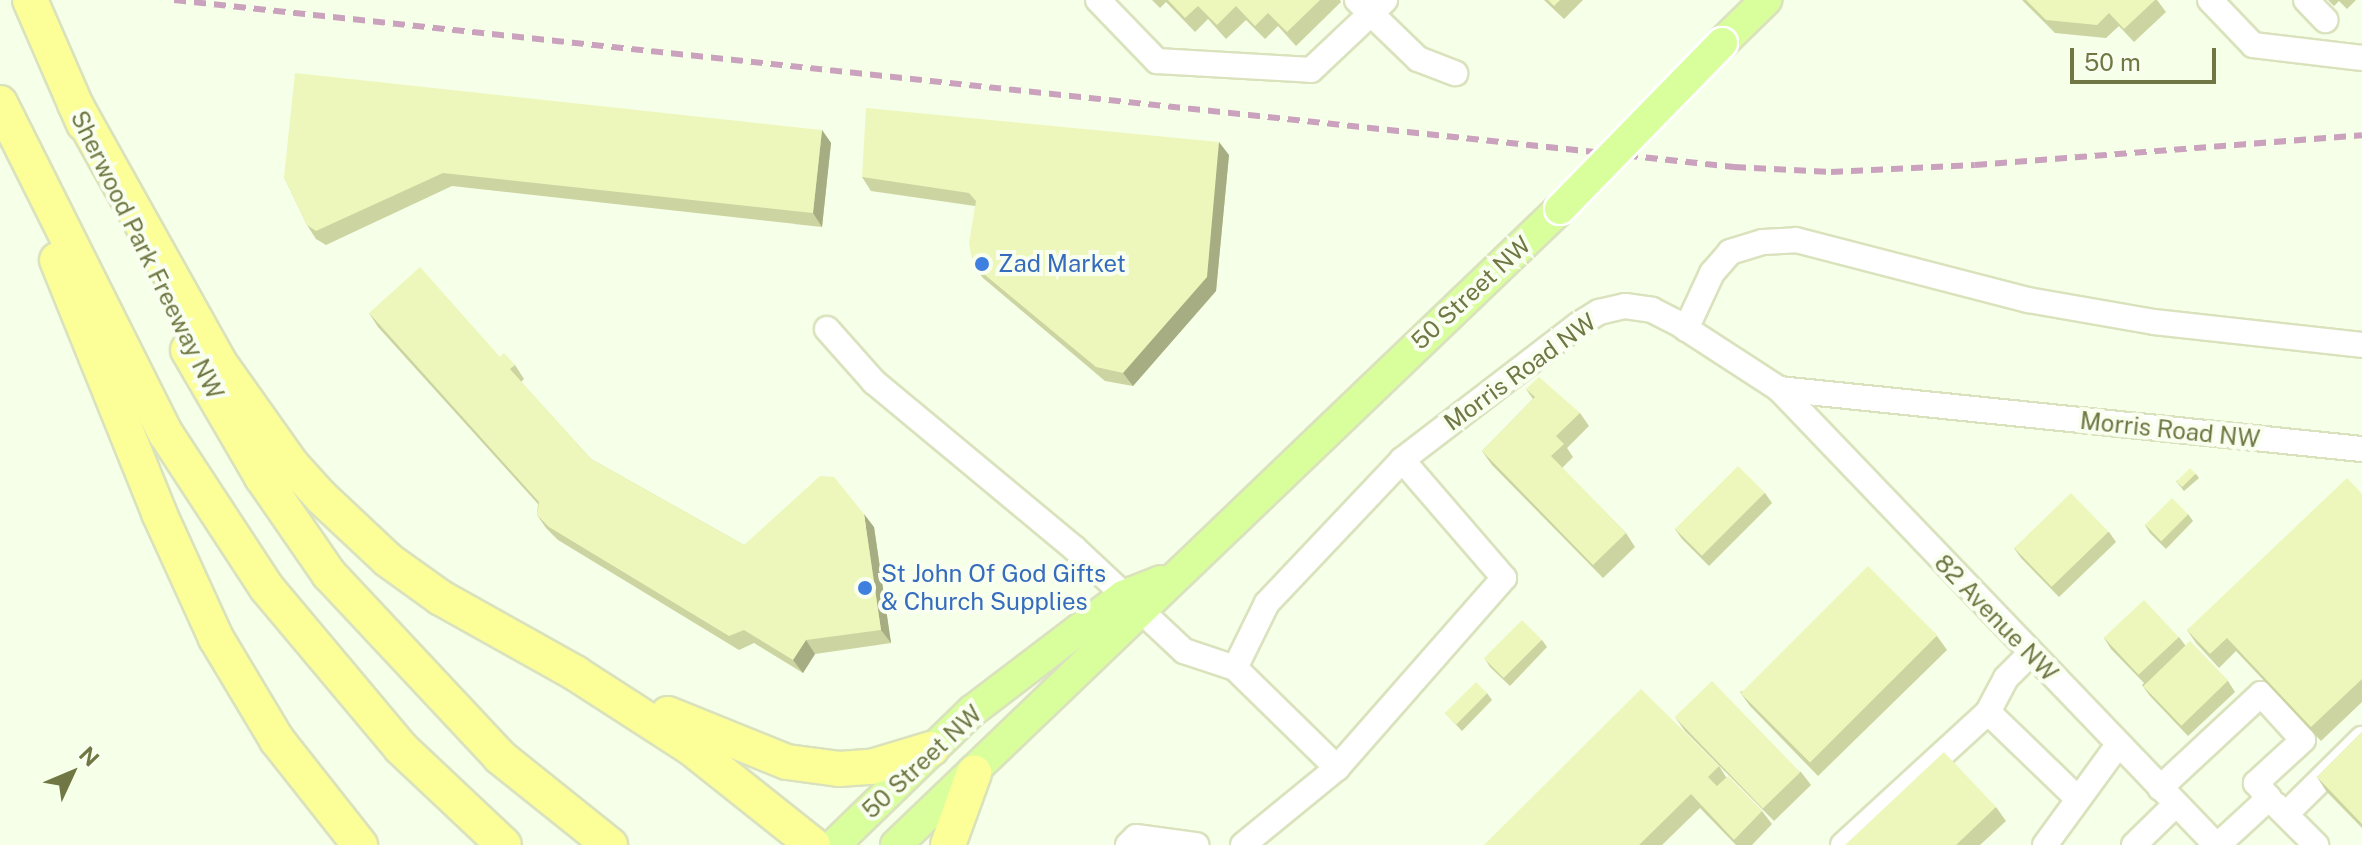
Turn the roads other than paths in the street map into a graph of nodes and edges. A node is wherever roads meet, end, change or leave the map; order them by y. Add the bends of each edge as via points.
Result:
1 (30, 0) edge
2 (1098, 0) edge
3 (1766, 0) edge
4 (2306, 0) edge
5 (2218, 3) edge
6 (1371, 5) edge
7 (2325, 20) dead end
8 (2362, 58) edge
9 (1455, 73) dead end
10 (0, 103) edge
11 (75, 104) junction
12 (0, 117) edge
13 (827, 329) dead end
14 (1686, 329) junction
15 (2362, 345) edge
16 (1779, 389) junction
17 (2362, 449) edge
18 (1402, 460) junction
19 (1130, 604) junction
20 (2029, 655) junction
21 (1235, 668) junction
22 (614, 698) junction
23 (1988, 712) junction
24 (2362, 739) edge
25 (2118, 745) junction
26 (931, 749) junction
27 (1337, 768) junction
28 (974, 773) junction
29 (2168, 796) junction
30 (2078, 799) junction
31 (324, 803) junction
32 (2278, 806) junction
33 (360, 845) edge
34 (373, 845) edge
35 (504, 845) edge
36 (610, 845) edge
37 (813, 845) edge
38 (834, 845) edge
39 (896, 845) edge
40 (948, 845) edge
41 (1128, 845) edge
42 (1196, 845) edge
43 (1243, 845) edge
44 (1843, 845) edge
45 (2045, 845) edge
46 (2134, 845) edge
47 (2217, 845) edge
48 (2316, 845) edge

1 - 11 highway, Sherwood Park Freeway NW
2 - 6 street via 1157,61 1311,70
3 - 19 main road, 50 Street NW, bridge via 1560,209 1170,578
4 - 7 street
5 - 8 street via 2253,45
6 - 9 street via 1418,59
10 - 35 highway via 166,434 266,587 401,748
11 - 22 highway via 219,362 292,465 388,560 441,598
11 - 36 highway, Sherwood Park Freeway NW via 198,370 329,574 500,757
12 - 31 highway via 184,572 247,696
13 - 19 street via 874,382 1074,548
14 - 15 street via 1712,273 1730,252 1796,240 2028,300 2154,322
14 - 16 street, Morris Road NW
14 - 18 street, Morris Road NW via 1652,310 1625,306 1599,312
16 - 17 street, Morris Road NW
16 - 20 street, 82 Avenue NW
18 - 21 street, Morris Road NW via 1267,603
18 - 27 street via 1504,578
19 - 21 street via 1184,651
19 - 26 main road, 50 Street NW
19 - 28 main road, 50 Street NW
20 - 23 street via 2006,678
20 - 25 street, 82 Avenue NW
21 - 27 street
22 - 26 highway via 787,762 871,767
22 - 37 highway via 732,776
23 - 30 street
23 - 44 street
24 - 32 street
25 - 29 street, 82 Avenue NW
25 - 30 street
26 - 38 main road, 50 Street NW
27 - 43 street
28 - 39 main road, 50 Street NW
28 - 40 highway
29 - 32 street via 2261,694 2303,740 2256,783
29 - 46 street
29 - 47 street, 82 Avenue NW
30 - 45 street
31 - 33 highway
31 - 34 highway
32 - 47 street
32 - 48 street
41 - 42 street via 1136,837

